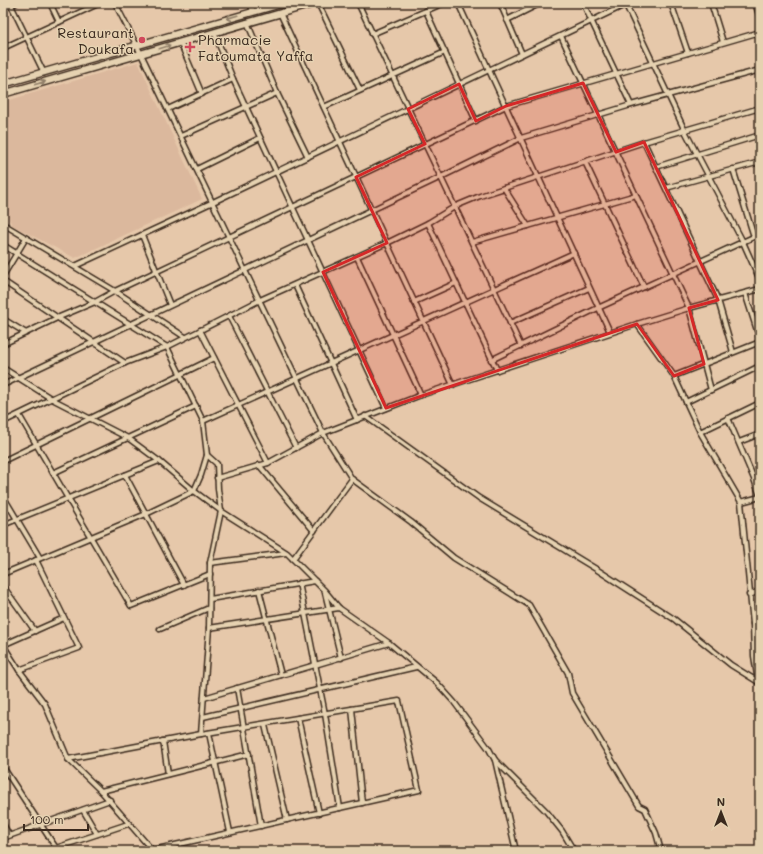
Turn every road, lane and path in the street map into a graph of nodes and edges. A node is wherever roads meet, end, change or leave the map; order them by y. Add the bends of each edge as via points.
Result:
1 (16, 3) edge
2 (50, 3) edge
3 (100, 3) edge
4 (116, 3) edge
5 (250, 3) edge
6 (284, 3) edge
7 (317, 3) edge
8 (358, 3) edge
9 (444, 3) edge
10 (458, 3) edge
11 (500, 3) edge
12 (541, 3) edge
13 (583, 3) edge
14 (670, 3) edge
15 (711, 3) edge
16 (755, 3) edge
17 (10, 4) edge
18 (274, 4) edge
19 (626, 4) edge
20 (3, 9) edge
21 (253, 11) junction
22 (426, 11) junction
23 (280, 13) junction
24 (760, 18) edge
25 (507, 20) junction
26 (592, 21) junction
27 (59, 22) junction
28 (247, 22) junction
29 (214, 32) junction
30 (760, 32) edge
31 (372, 34) junction
32 (561, 36) junction
33 (26, 37) junction
34 (180, 42) junction
35 (723, 42) junction
36 (137, 45) junction
37 (3, 48) edge
38 (444, 52) junction
39 (688, 53) junction
40 (142, 54) junction
41 (522, 54) junction
42 (653, 63) junction
43 (489, 70) junction
44 (760, 70) edge
45 (44, 73) junction
46 (616, 74) junction
47 (392, 76) junction
48 (233, 80) junction
49 (583, 83) junction
50 (3, 84) edge
51 (459, 84) junction
52 (360, 90) junction
53 (277, 93) junction
54 (3, 94) edge
55 (202, 94) junction
56 (668, 96) junction
57 (506, 106) junction
58 (631, 106) junction
59 (246, 107) junction
60 (324, 107) junction
61 (760, 108) edge
62 (168, 109) junction
63 (408, 109) junction
64 (598, 115) junction
65 (476, 120) junction
66 (685, 131) junction
67 (760, 135) edge
68 (181, 136) junction
69 (260, 138) junction
70 (521, 138) junction
71 (340, 142) junction
72 (644, 142) junction
73 (425, 144) junction
74 (616, 152) junction
75 (697, 154) junction
76 (308, 157) junction
77 (585, 162) junction
78 (760, 162) edge
79 (656, 167) junction
80 (197, 169) junction
81 (733, 169) junction
82 (276, 172) junction
83 (708, 176) junction
84 (356, 177) junction
85 (538, 177) junction
86 (441, 178) junction
87 (504, 188) junction
88 (666, 188) junction
89 (636, 196) junction
90 (213, 202) junction
91 (605, 204) junction
92 (456, 206) junction
93 (292, 207) junction
94 (372, 210) junction
95 (557, 218) junction
96 (428, 223) junction
97 (3, 224) edge
98 (528, 226) junction
99 (760, 234) edge
100 (142, 235) junction
101 (229, 237) junction
102 (754, 237) junction
103 (26, 238) junction
104 (308, 240) junction
105 (472, 242) junction
106 (743, 242) junction
107 (387, 243) junction
108 (3, 245) edge
109 (574, 253) junction
110 (17, 254) junction
111 (357, 257) junction
112 (700, 262) junction
113 (75, 266) junction
114 (246, 270) junction
115 (158, 271) junction
116 (322, 272) junction
117 (673, 274) junction
118 (3, 276) edge
119 (760, 280) edge
120 (3, 281) edge
121 (456, 283) junction
122 (295, 285) junction
123 (644, 287) junction
124 (589, 288) junction
125 (494, 289) junction
126 (760, 289) edge
127 (115, 291) junction
128 (745, 293) junction
129 (260, 300) junction
130 (718, 300) junction
131 (95, 302) junction
132 (414, 302) junction
133 (466, 303) junction
134 (170, 305) junction
135 (598, 308) junction
136 (689, 308) junction
137 (150, 314) junction
138 (229, 316) junction
139 (57, 318) junction
140 (3, 319) edge
141 (423, 322) junction
142 (510, 323) junction
143 (131, 324) junction
144 (637, 324) junction
145 (200, 330) junction
146 (610, 332) junction
147 (26, 333) junction
148 (394, 335) junction
149 (185, 337) junction
150 (760, 341) edge
151 (93, 343) junction
152 (3, 344) edge
153 (521, 346) junction
154 (167, 347) junction
155 (359, 351) junction
156 (733, 352) junction
157 (214, 358) junction
158 (491, 360) junction
159 (125, 363) junction
160 (331, 363) junction
161 (704, 364) junction
162 (760, 366) edge
163 (3, 368) edge
164 (497, 370) junction
165 (182, 374) junction
166 (674, 376) junction
167 (18, 377) junction
168 (298, 379) junction
169 (3, 385) edge
170 (453, 385) junction
171 (711, 390) junction
172 (268, 392) junction
173 (421, 395) junction
174 (52, 399) junction
175 (686, 402) junction
176 (760, 403) edge
177 (196, 406) junction
178 (238, 406) junction
179 (386, 408) junction
180 (19, 415) junction
181 (365, 416) junction
182 (91, 418) junction
183 (728, 418) junction
184 (357, 420) junction
185 (204, 421) junction
186 (3, 422) edge
187 (700, 432) junction
188 (323, 433) junction
189 (760, 434) edge
190 (128, 438) junction
191 (739, 442) junction
192 (36, 445) junction
193 (296, 448) junction
194 (207, 455) junction
195 (3, 461) edge
196 (159, 461) junction
197 (268, 463) junction
198 (259, 465) junction
199 (53, 473) junction
200 (125, 475) junction
201 (760, 477) edge
202 (217, 478) junction
203 (754, 479) junction
204 (352, 480) junction
205 (194, 492) junction
206 (3, 496) edge
207 (760, 496) edge
208 (68, 498) junction
209 (741, 502) junction
210 (221, 511) junction
211 (146, 514) junction
212 (17, 519) junction
213 (3, 525) edge
214 (314, 530) junction
215 (90, 537) junction
216 (287, 553) junction
217 (38, 559) junction
218 (293, 559) junction
219 (210, 563) junction
220 (3, 574) edge
221 (210, 574) junction
222 (315, 581) junction
223 (299, 583) junction
224 (184, 585) junction
225 (3, 586) edge
226 (259, 590) junction
227 (325, 591) junction
228 (760, 591) edge
229 (750, 595) junction
230 (210, 599) junction
231 (209, 608) junction
232 (339, 608) junction
233 (329, 609) junction
234 (305, 613) junction
235 (64, 618) junction
236 (267, 619) junction
237 (760, 621) edge
238 (753, 624) junction
239 (209, 628) junction
240 (160, 629) dead end
241 (35, 631) junction
242 (389, 643) junction
243 (3, 645) edge
244 (760, 654) edge
245 (754, 656) junction
246 (341, 658) junction
247 (315, 665) junction
248 (416, 667) junction
249 (19, 670) junction
250 (281, 675) junction
251 (759, 682) edge
252 (237, 688) junction
253 (320, 690) junction
254 (204, 698) junction
255 (241, 708) junction
256 (352, 709) junction
257 (325, 714) junction
258 (203, 717) junction
259 (298, 718) junction
260 (265, 724) junction
261 (244, 727) junction
262 (209, 733) junction
263 (201, 734) junction
264 (163, 741) junction
265 (249, 754) junction
266 (68, 759) junction
267 (495, 760) junction
268 (215, 762) junction
269 (3, 767) edge
270 (168, 774) junction
271 (101, 791) junction
272 (110, 800) junction
273 (362, 803) junction
274 (340, 808) junction
275 (83, 810) junction
276 (319, 813) junction
277 (287, 820) junction
278 (3, 824) edge
279 (128, 824) junction
280 (40, 825) junction
281 (261, 826) junction
282 (230, 832) junction
283 (97, 834) junction
284 (9, 835) junction
285 (3, 838) edge
286 (153, 850) edge
287 (516, 851) edge
288 (574, 851) edge
289 (661, 851) edge

1 - 17 street
2 - 27 street
3 - 27 street
4 - 36 street
5 - 21 street
6 - 18 main road
7 - 23 main road
7 - 52 street
8 - 31 street
9 - 22 street
10 - 43 street
11 - 25 street
12 - 25 street
13 - 26 street
14 - 39 street
15 - 35 street
16 - 24 street
17 - 20 street
17 - 33 street
18 - 21 main road
19 - 26 street
19 - 42 street
21 -> 36 main road
22 - 31 street
22 - 38 street
23 - 28 main road
23 - 60 street
25 - 41 street
26 - 32 street
26 - 46 street
27 - 33 street
28 - 29 main road
28 - 53 street
29 - 34 main road
29 - 48 street
30 - 35 street
31 - 47 street
32 - 41 street
32 - 49 street
33 - 37 street
33 - 45 street
40 -> 34 main road
34 - 55 street
35 - 39 street
36 - 40 street
36 - 45 main road
38 - 47 street
38 - 51 street
39 - 42 street
54 -> 40 main road
40 - 62 street
41 - 43 street
42 - 46 street
42 - 56 street
43 - 51 street
43 - 57 street
44 - 56 street
45 - 50 main road
46 - 49 street
46 - 58 street
47 - 52 street
47 - 63 street
48 - 55 street
48 - 59 street
49 - 57 street
49 - 64 street
51 - 63 street
51 - 65 street
52 - 60 street
53 - 59 street
53 - 76 street
55 - 62 street
56 - 58 street
56 - 66 street
57 - 65 street
57 - 70 street
58 - 64 street
59 - 68 street
59 - 69 street
60 - 71 street
61 - 66 street
62 - 68 street
63 - 71 street
63 - 73 street
64 - 70 street
64 - 74 street
65 - 73 street
66 - 72 street
66 - 75 street
67 - 75 street
68 - 80 street
69 - 80 street
69 - 82 street
70 - 85 street
70 - 86 street
71 - 76 street
71 - 84 street
72 - 74 street
72 - 79 street
73 - 84 street
73 - 86 street
74 - 77 street
74 - 89 street
75 - 79 street
75 - 83 street
76 - 82 street
77 - 85 street
77 - 91 street
78 - 81 street
79 - 88 street
80 - 90 street
81 - 83 street
81 - 102 street
82 - 90 street
82 - 93 street
83 - 88 street
83 - 106 street
84 - 93 street
84 - 94 street
85 - 87 street
85 - 95 street
86 - 92 street
86 - 94 street
87 - 92 street
87 - 98 street
88 - 112 street
89 - 91 street
89 - 117 street
90 - 100 street
90 - 101 street
91 - 95 street
91 - 123 street
92 - 96 street
92 - 105 street
93 - 101 street
93 - 104 street
94 - 104 street
94 - 107 street
95 - 98 street
95 - 109 street
96 - 107 street
96 - 121 street
97 - 103 street
98 - 105 street
99 - 102 street
100 - 113 street
100 - 115 street
101 - 114 street
101 - 115 street
102 - 106 street
103 - 110 street
103 - 113 street
104 - 114 street
104 - 116 street
105 - 125 street
106 - 112 street
106 - 119 street
107 - 111 street
107 - 132 street
108 - 110 street
109 - 124 street
109 - 125 street
110 - 118 street
110 - 131 street
111 - 116 street
111 - 148 street
112 - 117 street
112 - 130 street
113 - 127 street
114 - 129 street
114 - 134 street
115 - 127 street
115 - 134 street
116 - 122 street
116 - 155 street
117 - 123 street
117 - 136 street
120 - 139 street
121 - 132 street
121 - 133 street
122 - 129 street
122 - 160 street
123 - 135 street
124 - 135 street
124 - 142 street
125 - 133 street
125 - 142 street
126 - 128 street
127 - 131 street
127 - 137 street
128 - 130 street
128 - 150 street
129 - 138 street
129 - 168 street
130 - 136 street
130 - 156 street
131 - 139 street
131 - 143 street
132 - 141 street
133 - 141 street
133 - 158 street
134 - 137 street
135 - 146 street
135 - 153 street
136 - 144 street
136 - 161 street
137 - 143 street
137 - 149 street
138 - 145 street
138 - 172 street
139 - 147 street
139 - 151 street
140 - 147 street
141 - 148 street
141 - 170 street
142 - 153 street
143 - 151 street
143 - 154 street
144 - 146 street
144 - 166 street
145 - 149 street
145 - 157 street
146 - 164 street
147 - 152 street
148 - 155 street
148 - 173 street
149 - 154 street
150 - 156 street
151 - 159 street
151 - 167 street
153 - 158 street
154 - 159 street
154 - 165 street
155 - 160 street
155 - 179 street
156 - 161 street
157 - 165 street
157 - 178 street
158 - 164 street
159 - 174 street
160 - 168 street
160 - 184 street
161 - 166 street
161 - 171 street
162 - 171 street
163 - 167 street
164 - 170 street
165 - 177 street
165 - 182 street
166 - 175 street
167 - 169 street
167 - 174 street
168 - 172 street
168 - 188 street
170 - 173 street
171 - 175 street
172 - 178 street
172 - 193 street
173 - 179 street
174 - 180 street
174 - 182 street
175 - 187 street
176 - 183 street
177 - 185 street
177 - 190 street
178 - 185 street
178 - 197 street
179 - 181 street
180 - 186 street
180 - 192 street
181 - 184 street
181 - 251 street via 479,498 674,619 731,665
182 - 190 street
182 - 192 street
183 - 187 street
183 - 191 street
184 - 188 street
185 - 194 street
187 - 209 street
188 - 193 street
188 - 204 street
189 - 191 street
190 - 196 street
190 - 199 street
191 - 203 street
192 - 195 street
192 - 199 street
193 - 197 street
194 - 202 street via 217,464
194 - 205 street
196 - 200 street
196 - 205 street
197 - 198 street
198 - 202 street
198 - 214 street
199 - 208 street
200 - 208 street
200 - 211 street
201 - 203 street
202 - 210 street
203 - 207 street
204 - 214 street
204 - 289 street via 411,522 454,558 528,605 568,673 572,693 639,806 645,809
205 - 210 street
205 - 211 street
206 - 212 street
207 - 209 street
208 - 212 street
208 - 215 street
209 - 229 street
210 - 216 street
210 - 219 street
211 - 215 street
211 - 224 street
212 - 213 street
212 - 217 street
214 - 218 street
215 - 217 street
215 - 224 street via 132,606
216 - 218 street
216 - 219 street
217 - 220 street
217 - 235 street
218 - 222 street
219 - 221 street
221 - 224 street
221 - 230 street
222 - 223 street
222 - 227 street
223 - 226 street
223 - 234 street
225 - 241 street
226 - 230 street
226 - 236 street
227 - 232 street
227 - 233 street
228 - 229 street
229 - 238 street
230 - 231 street
231 - 239 street
231 - 240 street
232 - 233 street
232 - 242 street
233 - 234 street
233 - 246 street
234 - 236 street
234 - 247 street
235 - 241 street
235 - 249 street via 79,648
236 - 239 street
236 - 250 street
237 - 238 street
238 - 245 street
239 - 254 street
241 - 243 street
242 - 246 street
242 - 248 street
243 - 249 street
244 - 245 street
245 - 251 street
246 - 247 street
247 - 250 street
247 - 253 street
248 - 253 street
248 - 267 street via 454,702
249 - 266 street via 45,704
250 - 252 street
252 - 254 street
252 - 255 street
253 - 255 street
253 - 257 street
254 - 258 street
255 - 258 street
255 - 261 street
256 - 257 street
256 - 273 street
256 - 273 street via 399,702 419,790
257 - 259 street
257 - 274 street
258 - 263 street
259 - 260 street
259 - 276 street
260 - 261 street
260 - 277 street
261 - 262 street
261 - 265 street
262 - 263 street
262 - 268 street
263 - 264 street
264 - 266 street
264 - 270 street
265 - 268 street
265 - 281 street
266 - 271 street
267 - 287 street
267 - 288 street via 546,811
268 - 270 street
268 - 282 street
269 - 280 street
270 - 271 street
271 - 272 street
272 - 275 street
272 - 279 street
273 - 274 street
274 - 276 street
275 - 280 street
275 - 283 street
276 - 277 street
277 - 281 street
278 - 284 street
279 - 283 street
279 - 286 street
280 - 283 street via 56,848
280 - 284 street
281 - 282 street
282 - 286 street
284 - 285 street

